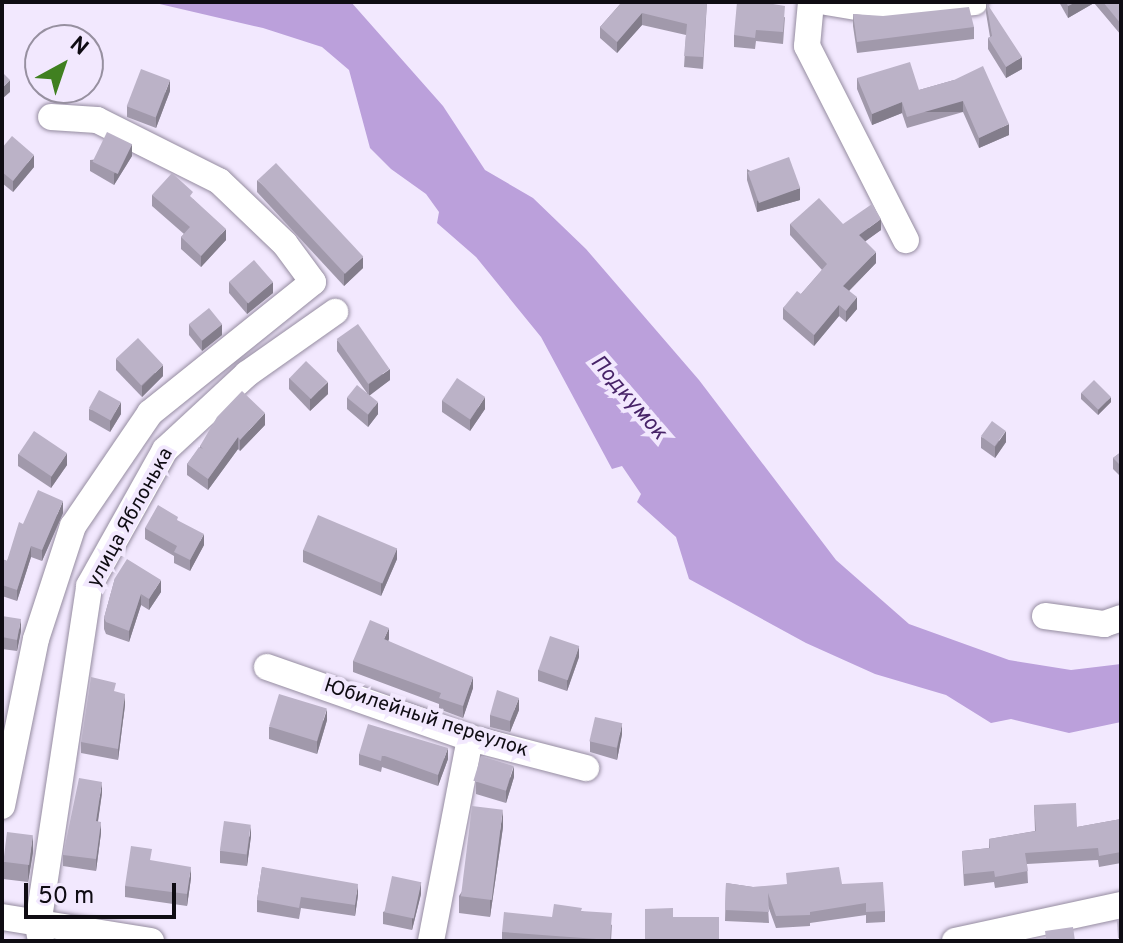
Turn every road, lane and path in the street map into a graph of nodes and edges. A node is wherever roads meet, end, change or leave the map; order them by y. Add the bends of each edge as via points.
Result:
1 (811, 2) edge
2 (826, 2) edge
3 (975, 2) edge
4 (51, 117) dead end
5 (906, 240) dead end
6 (335, 312) dead end
7 (1045, 616) dead end
8 (1121, 618) edge
9 (267, 667) dead end
10 (470, 738) junction
11 (586, 768) dead end
12 (2, 806) edge
13 (1121, 905) edge
14 (2, 917) edge
15 (40, 933) edge
16 (151, 941) edge
17 (431, 941) edge
18 (955, 941) edge

1 - 5 street via 807,46
2 - 3 street via 881,11
4 - 12 street, улица Яблонька via 97,120 219,181 285,244 313,282 150,413 73,526 36,639
6 - 15 street, улица Яблонька via 247,374 165,450 89,586
7 - 8 street via 1104,624
9 - 10 street, Юбилейный переулок
10 - 11 street, Юбилейный переулок
10 - 17 street
13 - 18 street
14 - 15 street
15 - 16 street

